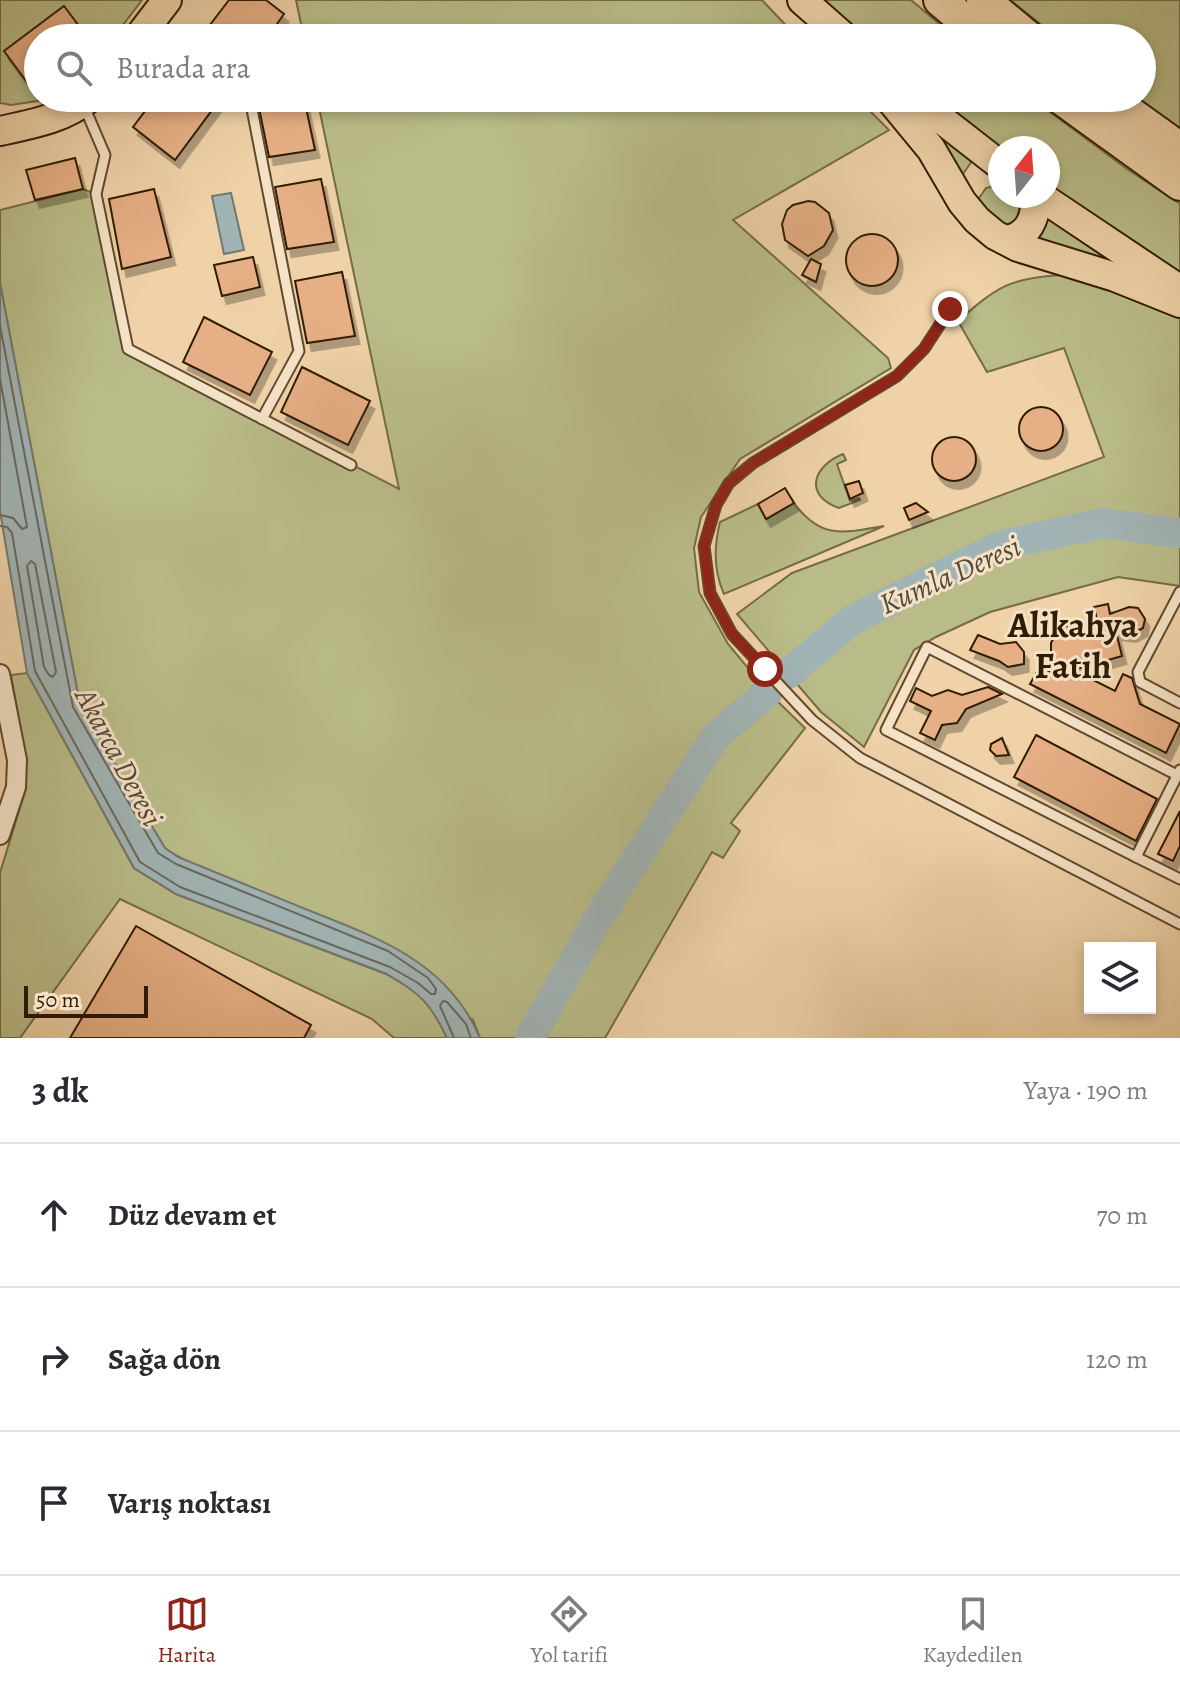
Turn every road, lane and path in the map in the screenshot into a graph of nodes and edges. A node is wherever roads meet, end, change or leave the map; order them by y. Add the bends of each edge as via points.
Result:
1 (167, 0) edge
2 (940, 0) edge
3 (983, 0) edge
4 (808, 6) edge
5 (149, 24) edge
6 (824, 24) edge
7 (829, 24) edge
8 (968, 24) edge
9 (1012, 24) edge
10 (65, 112) edge
11 (90, 112) edge
12 (253, 112) edge
13 (901, 112) edge
14 (931, 112) edge
15 (1080, 112) edge
16 (1128, 112) edge
17 (0, 131) edge
18 (1180, 149) edge
19 (988, 158) edge
20 (988, 171) edge
21 (1180, 184) edge
22 (962, 202) junction
23 (1035, 208) edge
24 (1058, 208) edge
25 (1005, 240) junction
26 (1180, 289) edge
27 (1180, 303) edge
28 (950, 309) dead end
29 (262, 419) junction
30 (351, 465) dead end
31 (1180, 592) edge
32 (0, 674) edge
33 (1180, 703) edge
34 (1179, 773) edge
35 (0, 835) edge
36 (1136, 857) junction
37 (1180, 879) edge
38 (1180, 924) edge

1 - 5 main road
2 - 8 highway
3 - 9 highway
4 - 6 main road
4 - 7 main road
10 - 17 main road
11 - 29 lane via 105,155 96,194 128,349
12 - 29 lane via 299,351
13 - 22 main road via 931,149
14 - 19 main road
15 - 21 highway
16 - 18 highway
20 - 22 main road via 973,181
22 - 25 main road
23 - 25 main road via 1027,229
24 - 26 main road
25 - 27 main road
28 - 38 lane via 924,349 897,376 729,483 704,546 710,593 732,634 812,720 860,758
29 - 30 lane
31 - 33 lane via 1138,672 1140,682
32 - 35 street via 17,760 16,787
34 - 36 lane
34 - 36 lane via 927,647 886,730
36 - 37 lane

